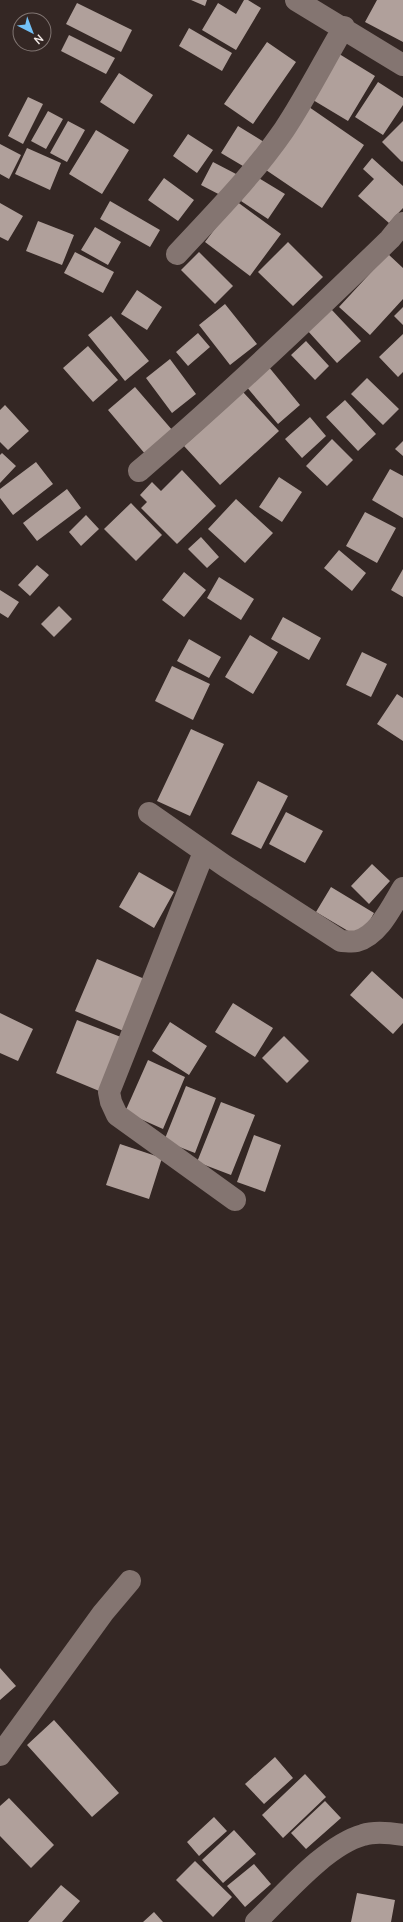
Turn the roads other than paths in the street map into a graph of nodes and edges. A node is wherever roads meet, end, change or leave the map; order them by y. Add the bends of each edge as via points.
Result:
1 (296, 0) edge
2 (344, 27) junction
3 (403, 65) edge
4 (399, 236) edge
5 (177, 254) dead end
6 (139, 471) dead end
7 (149, 813) dead end
8 (204, 852) junction
9 (403, 888) edge
10 (235, 1200) dead end
11 (130, 1581) dead end
12 (0, 1755) edge
13 (403, 1835) edge
14 (256, 1922) edge

1 - 2 street
2 - 3 street
2 - 5 street via 271,148 226,202
4 - 6 street
7 - 8 street
8 - 9 street via 341,941 357,941 371,934 387,916
8 - 10 street via 109,1092 117,1115
11 - 12 street via 103,1613
13 - 14 street via 364,1834 343,1843 313,1866

